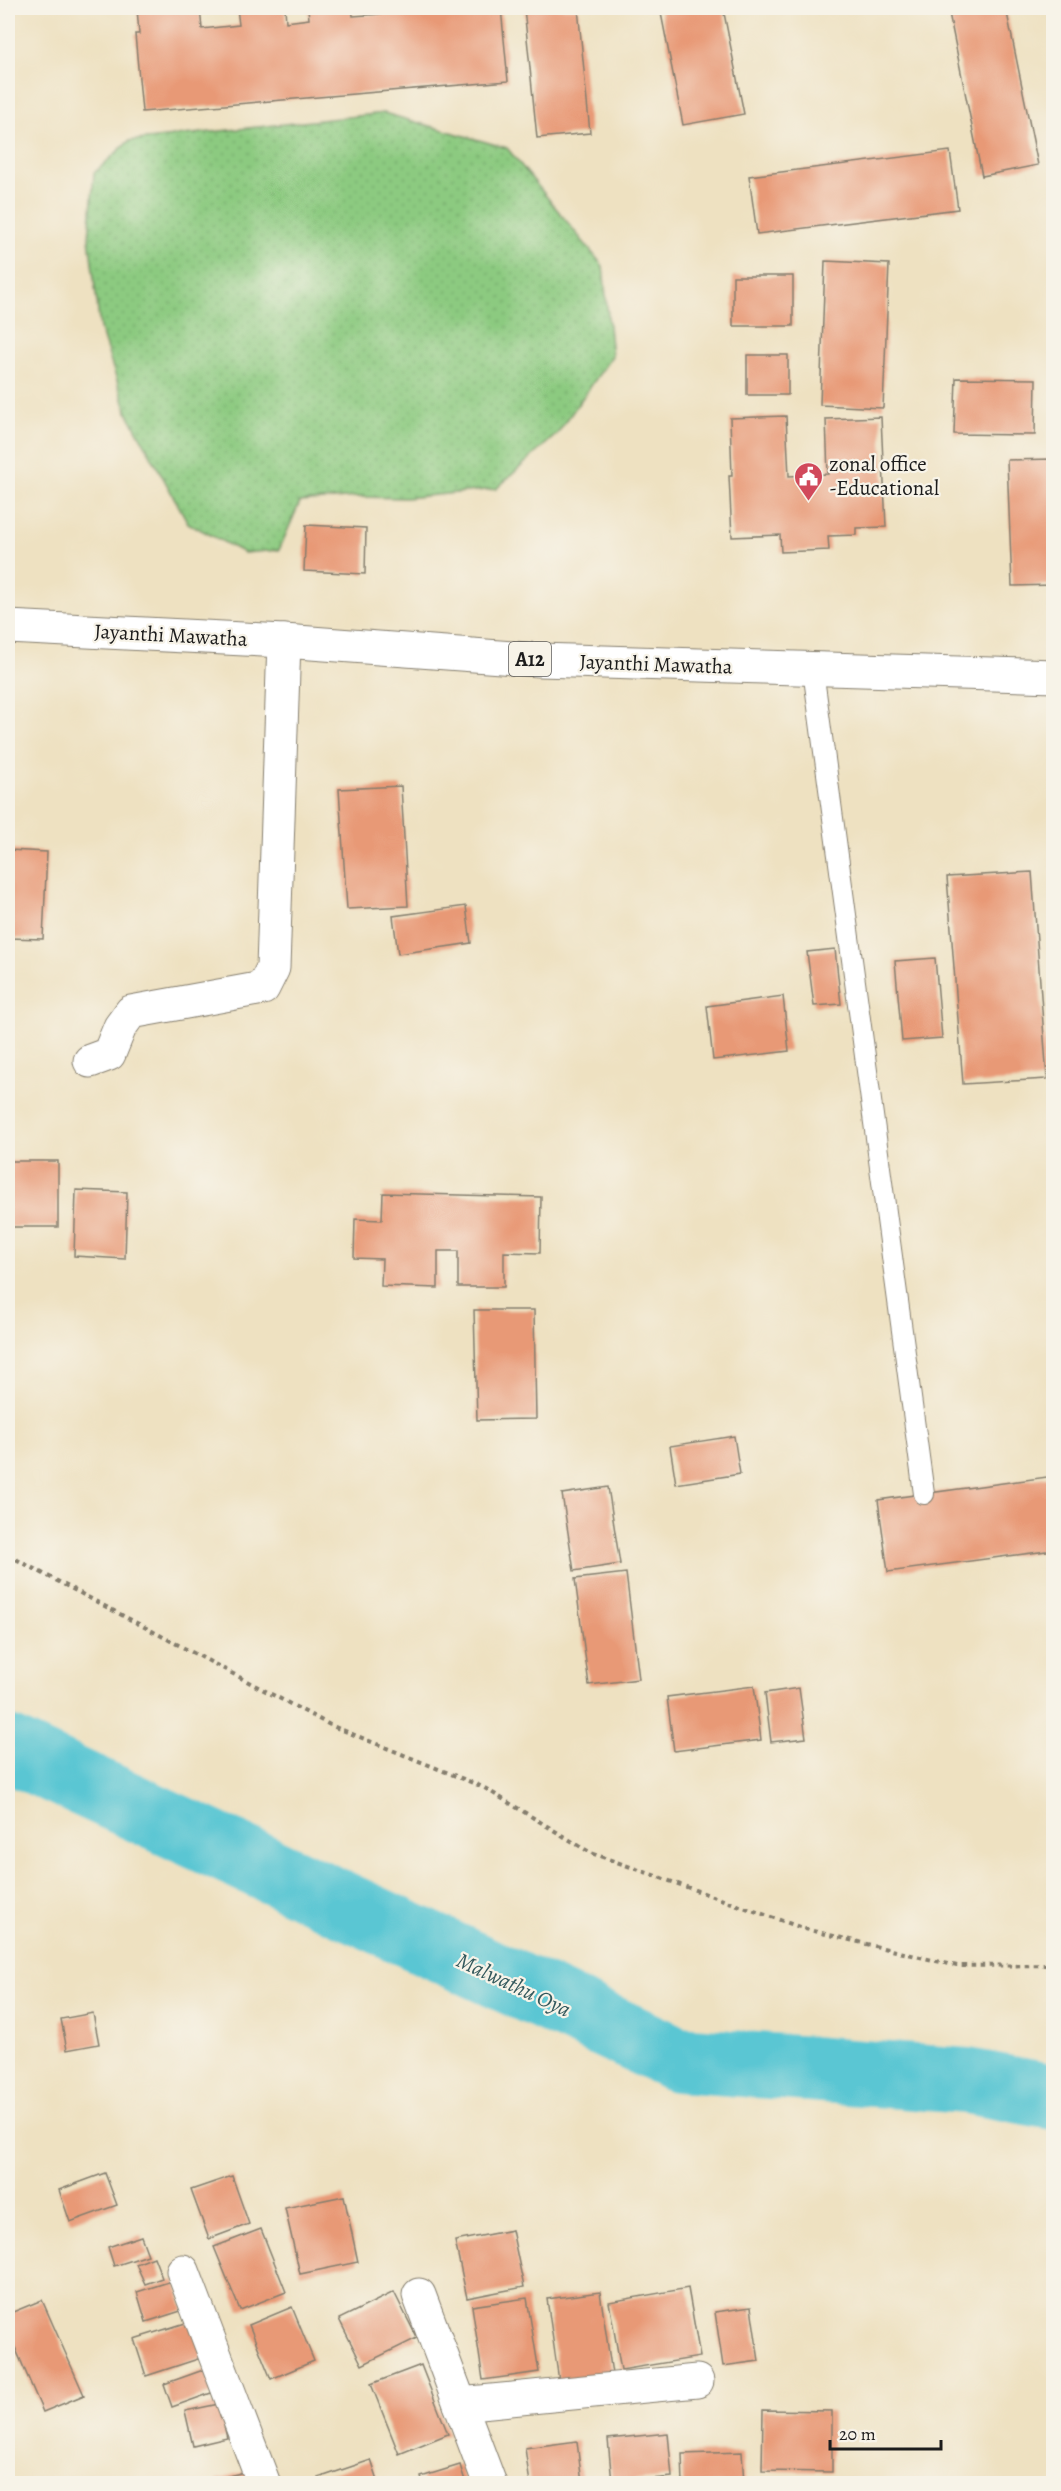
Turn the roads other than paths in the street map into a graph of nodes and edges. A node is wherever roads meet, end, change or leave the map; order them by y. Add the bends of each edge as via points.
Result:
1 (8, 627) edge
2 (284, 640) junction
3 (813, 670) junction
4 (1053, 676) edge
5 (90, 1061) dead end
6 (924, 1494) dead end
7 (183, 2271) dead end
8 (418, 2295) dead end
9 (697, 2381) dead end
10 (460, 2404) junction
11 (264, 2484) edge
12 (490, 2484) edge

1 - 2 main road, Jayanthi Mawatha / A12
2 - 3 main road, Jayanthi Mawatha / A12 via 540,660
2 - 5 main road via 273,968 263,988 131,1012 109,1054
3 - 4 main road, Jayanthi Mawatha / A12
3 - 6 lane
7 - 11 main road
8 - 10 main road
9 - 10 main road
10 - 12 main road

